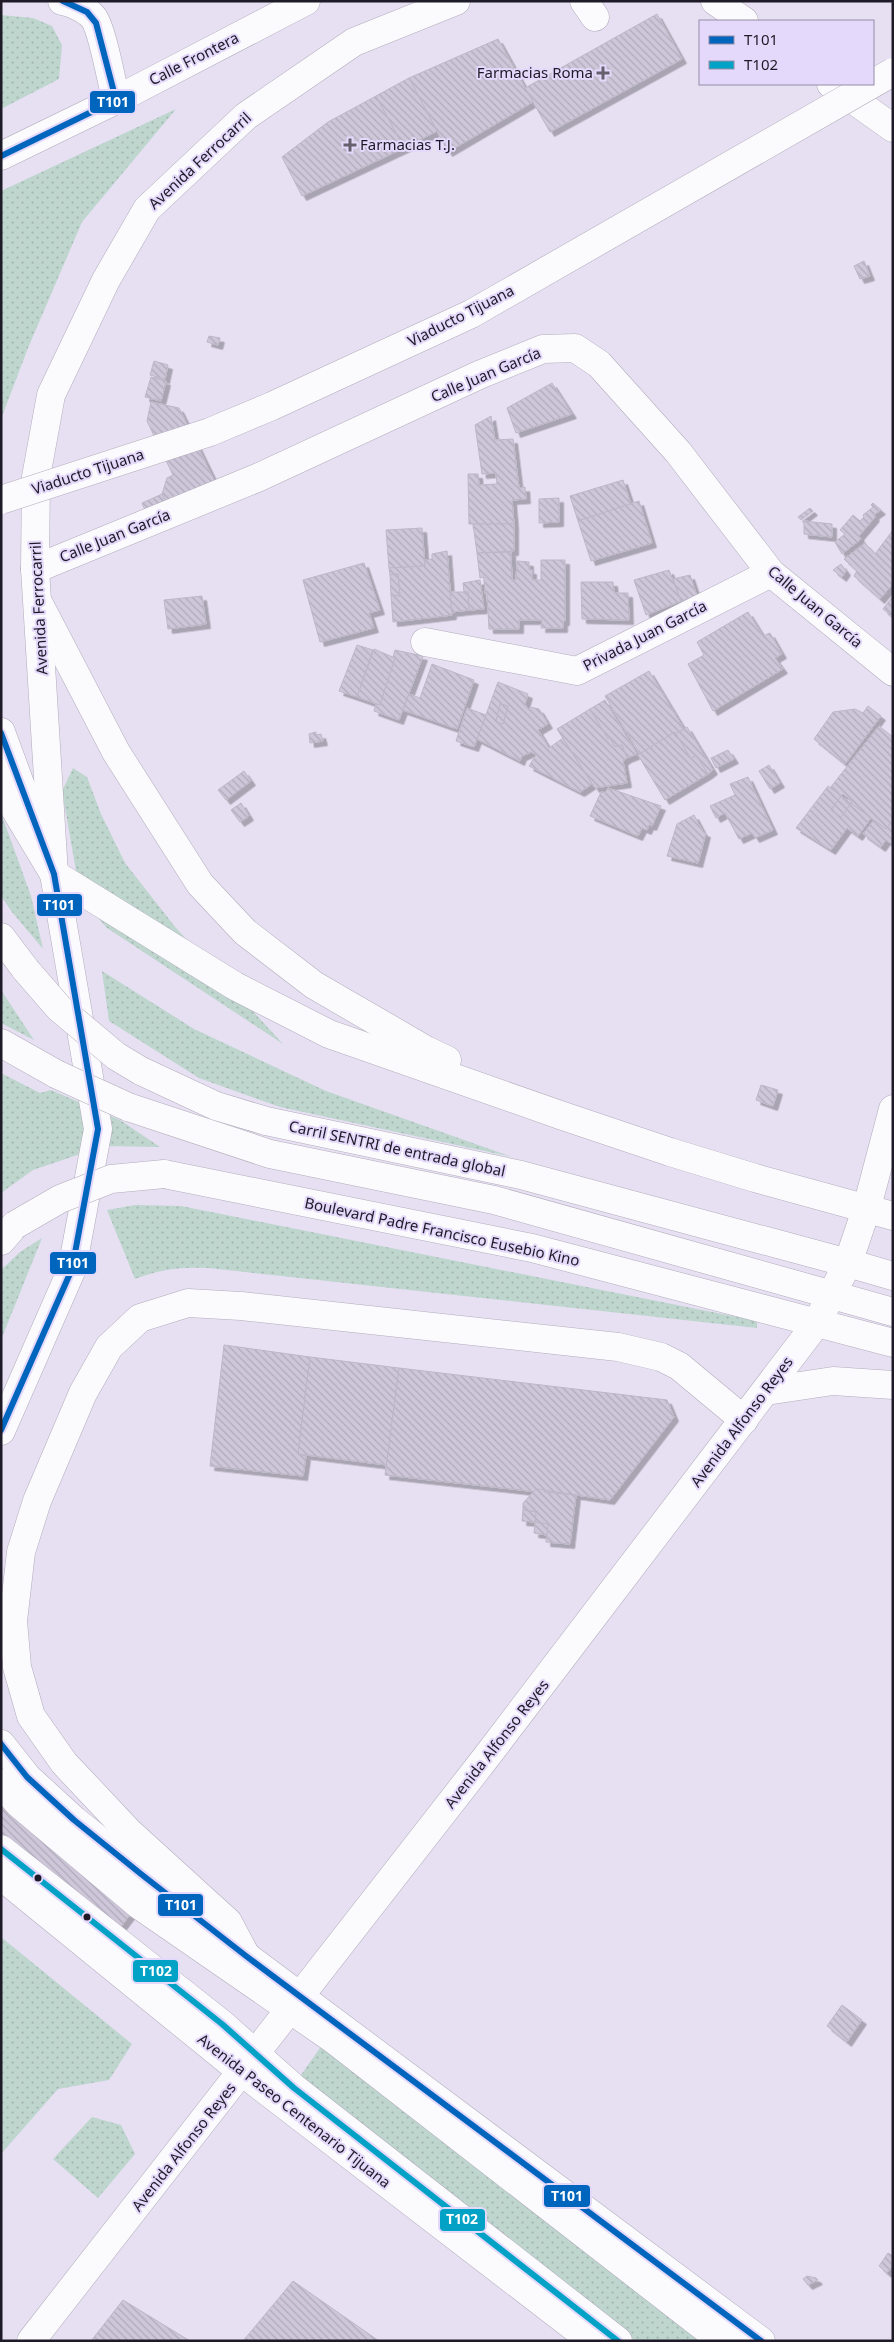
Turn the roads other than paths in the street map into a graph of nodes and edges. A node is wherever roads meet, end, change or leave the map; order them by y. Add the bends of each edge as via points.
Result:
1 (62, 1) edge
2 (306, 1) edge
3 (456, 1) edge
4 (715, 1) edge
5 (743, 20) edge
6 (893, 72) edge
7 (874, 84) edge
8 (833, 85) edge
9 (872, 85) edge
10 (893, 89) edge
11 (116, 100) junction
12 (893, 128) edge
13 (1, 156) edge
14 (1, 500) edge
15 (1, 509) edge
16 (35, 568) junction
17 (771, 573) junction
18 (38, 602) junction
19 (425, 642) dead end
20 (893, 672) edge
21 (1, 732) edge
22 (1, 786) edge
23 (54, 874) junction
24 (1, 937) edge
25 (1, 1043) edge
26 (893, 1109) edge
27 (562, 1116) junction
28 (867, 1208) junction
29 (893, 1216) edge
30 (8, 1233) edge
31 (848, 1264) junction
32 (893, 1276) edge
33 (831, 1296) junction
34 (893, 1312) edge
35 (816, 1324) junction
36 (893, 1343) edge
37 (893, 1385) edge
38 (766, 1391) junction
39 (10, 1400) edge
40 (744, 1420) junction
41 (1, 1431) edge
42 (1, 1744) edge
43 (1, 1783) edge
44 (1, 1849) edge
45 (1, 1876) edge
46 (246, 1956) junction
47 (296, 2003) junction
48 (249, 2063) junction
49 (31, 2341) edge
50 (592, 2341) edge
51 (618, 2341) edge
52 (722, 2341) edge
53 (761, 2341) edge

1 - 11 main road via 93,17 103,43
2 - 11 main road, Calle Frontera
3 - 16 main road, Avenida Ferrocarril via 354,42 246,116 147,209 106,280 51,395 36,477
4 - 5 main road
6 - 7 main road, Viaducto Tijuana, bridge
8 - 12 main road
9 - 14 main road, Viaducto Tijuana, bridge via 471,314 210,432
10 - 15 main road, Viaducto Tijuana via 480,322 232,434
11 - 13 main road, Calle Frontera
16 - 17 main road, Calle Juan García via 257,478 479,375 543,349 575,348 599,364 678,452
16 - 18 main road, Avenida Ferrocarril
17 - 19 main road, Privada Juan García via 576,670
17 - 20 main road, Calle Juan García
18 - 23 main road, Avenida Ferrocarril
18 - 27 main road via 136,785 200,884 246,932 314,985 417,1045
21 - 23 main road
22 - 23 main road
23 - 27 main road via 236,986 329,1034
23 - 39 main road, Avenida Ferrocarril via 98,1128 72,1269
24 - 31 main road, Carril SENTRI de entrada global, bridge via 59,1008 116,1056 216,1106 266,1121 521,1175
25 - 33 main road, bridge via 56,1074 128,1107 270,1154 494,1200
26 - 28 main road, Avenida Alfonso Reyes
27 - 28 main road via 755,1178
28 - 29 main road
28 - 31 main road, Avenida Alfonso Reyes
30 - 35 main road, Boulevard Padre Francisco Eusebio Kino, bridge via 60,1199 111,1179 164,1174 532,1248
31 - 32 main road, Carril SENTRI de entrada global
31 - 33 main road, Avenida Alfonso Reyes
33 - 34 main road
33 - 35 main road, Avenida Alfonso Reyes
35 - 36 main road, Boulevard Padre Francisco Eusebio Kino
35 - 38 main road, Avenida Alfonso Reyes
37 - 38 main road via 833,1381
38 - 40 main road, Avenida Alfonso Reyes
39 - 41 main road
40 - 46 main road via 679,1366 661,1357 618,1347 242,1306 188,1303 140,1318 109,1347 75,1411 37,1501 21,1552 13,1621 17,1667 31,1716 64,1763 129,1832 228,1922
40 - 47 main road, Avenida Alfonso Reyes
42 - 46 main road via 27,1778 74,1820
43 - 47 main road via 18,1803 139,1905
44 - 48 main road via 222,2024
45 - 48 main road, Avenida Paseo Centenario Tijuana
46 - 47 main road
47 - 48 main road, Avenida Alfonso Reyes
47 - 52 main road via 333,2039
47 - 53 main road
48 - 49 main road, Avenida Alfonso Reyes
48 - 50 main road, Avenida Paseo Centenario Tijuana
48 - 51 main road via 294,2088

